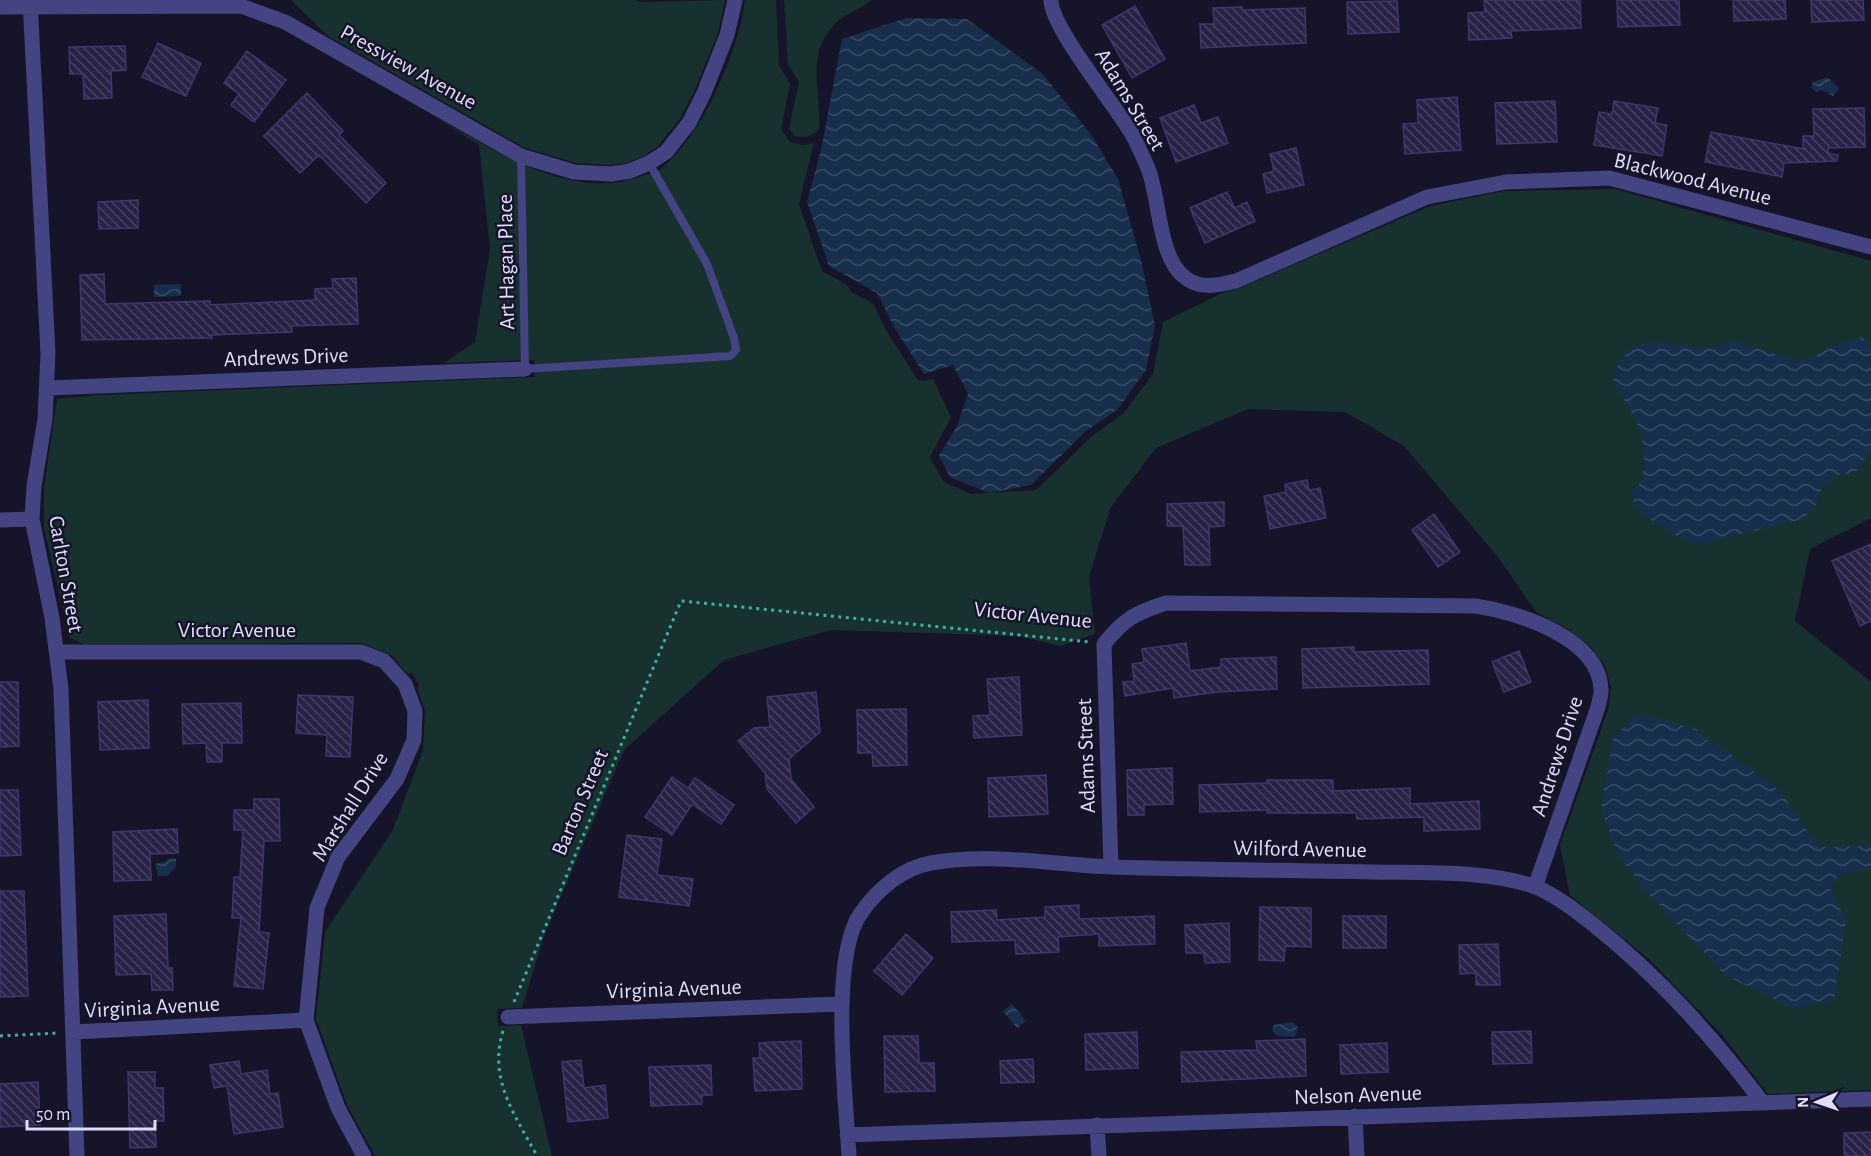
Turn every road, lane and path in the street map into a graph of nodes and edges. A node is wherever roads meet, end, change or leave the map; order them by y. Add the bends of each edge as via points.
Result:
1 (735, 0) edge
2 (1051, 0) edge
3 (30, 3) edge
4 (0, 7) edge
5 (521, 156) junction
6 (650, 164) junction
7 (1871, 247) edge
8 (1197, 285) joint
9 (525, 369) junction
10 (48, 388) junction
11 (32, 519) junction
12 (0, 520) edge
13 (681, 601) joint
14 (1476, 606) joint
15 (1104, 644) junction
16 (58, 652) junction
17 (405, 684) joint
18 (1111, 867) junction
19 (1535, 887) junction
20 (841, 1004) junction
21 (508, 1017) junction
22 (306, 1020) junction
23 (74, 1032) junction
24 (0, 1036) edge
25 (1871, 1099) edge
26 (1763, 1103) junction
27 (1355, 1116) junction
28 (1097, 1125) junction
29 (848, 1135) junction
30 (77, 1156) edge
31 (364, 1156) edge
32 (537, 1156) edge
33 (849, 1156) edge
34 (1098, 1156) edge
35 (1357, 1156) edge

1 - 6 street via 727,35 689,123 666,152
2 - 8 street, Adams Street via 1057,22 1133,136 1150,174 1170,258 1180,273
3 - 4 street, Pressview Avenue
3 - 5 street, Pressview Avenue via 240,6 285,22
3 - 10 street, Carlton Street
5 - 6 street, Pressview Avenue via 574,172 630,171
5 - 9 lane, Art Hagan Place
6 - 9 lane via 707,264 736,350 730,356
7 - 8 street, Blackwood Avenue via 1609,178 1506,182 1426,197 1236,281
9 - 10 street, Andrews Drive
10 - 11 street, Carlton Street
11 - 12 street
11 - 16 street, Carlton Street
13 - 15 path, Victor Avenue
13 - 21 path, Barton Street
14 - 15 street, Victor Avenue via 1166,603 1122,622
14 - 19 street, Andrews Drive via 1532,620 1563,636 1597,671 1601,689
15 - 18 street, Adams Street
16 - 17 street, Victor Avenue via 361,652 384,661
16 - 23 street, Carlton Street
17 - 22 street, Marshall Drive via 415,711 414,740 397,779 338,857 317,908
18 - 19 street, Wilford Avenue via 1437,873
18 - 20 street, Wilford Avenue via 970,859 927,863 890,880 859,915 844,959
19 - 26 street, Wilford Avenue via 1567,904 1642,966 1716,1041
20 - 21 street, Virginia Avenue
20 - 29 street, Wilford Avenue
21 - 32 path via 498,1046 498,1074
22 - 23 street, Virginia Avenue
22 - 31 street, Marshall Drive via 338,1108
23 - 24 path, Virginia Avenue
23 - 30 street, Carlton Street
25 - 26 street, Nelson Avenue
26 - 27 street, Nelson Avenue
27 - 28 street, Nelson Avenue
27 - 35 street
28 - 29 street, Nelson Avenue
28 - 34 street
29 - 33 street, Wilford Avenue

